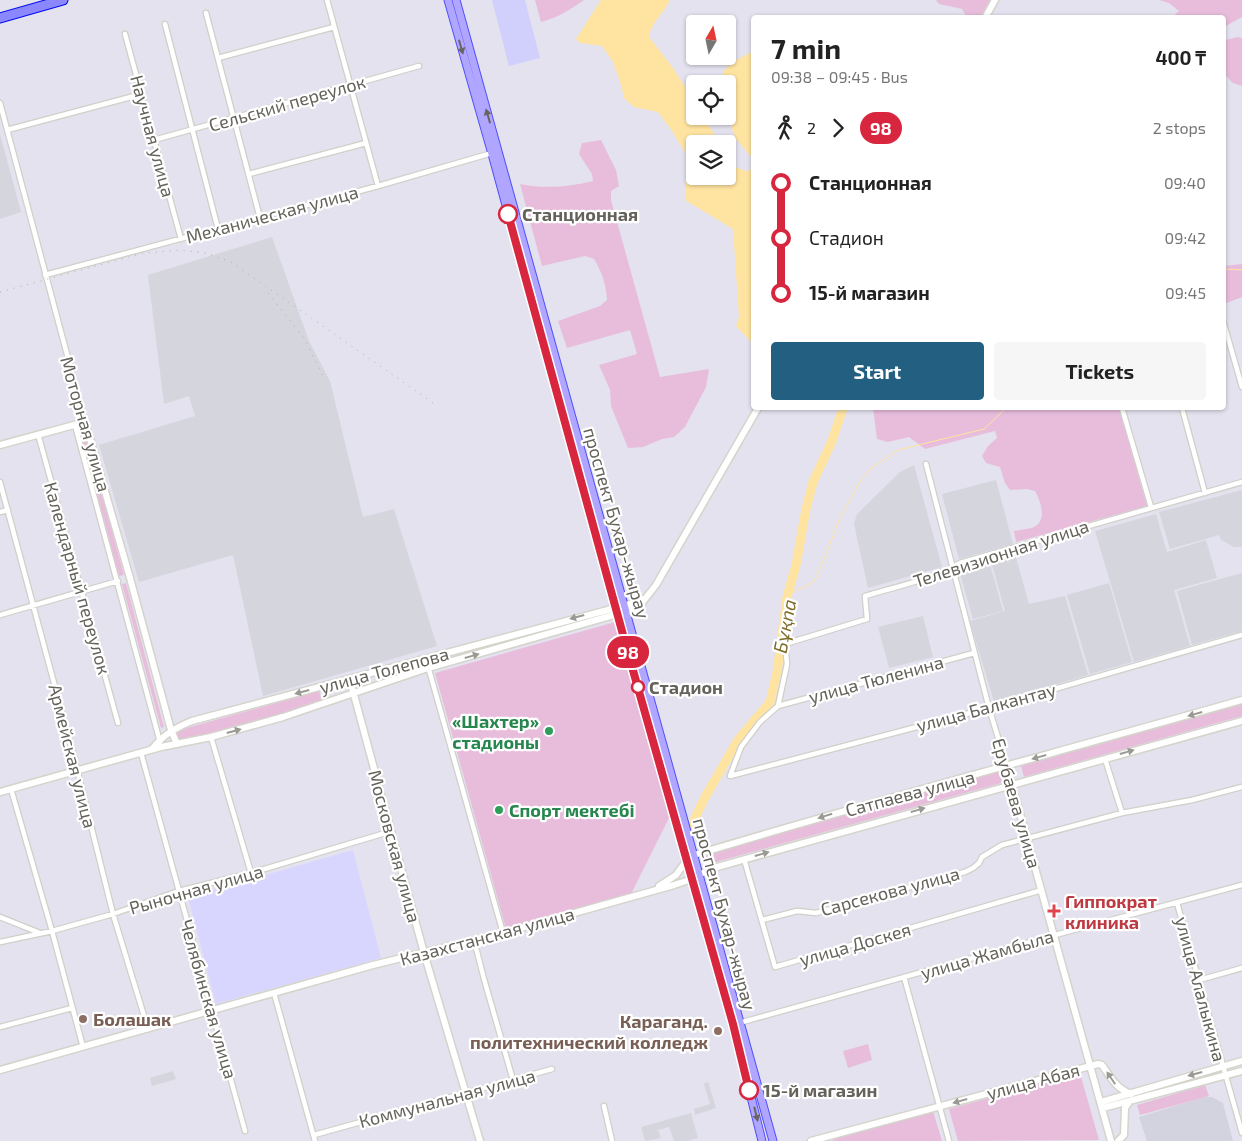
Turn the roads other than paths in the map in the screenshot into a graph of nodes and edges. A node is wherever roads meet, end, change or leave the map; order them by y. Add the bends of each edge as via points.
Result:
1 (63, 0) edge
2 (327, 0) edge
3 (448, 0) edge
4 (456, 0) edge
5 (995, 0) edge
6 (206, 13) dead end
7 (987, 15) edge
8 (0, 18) edge
9 (165, 24) dead end
10 (334, 27) junction
11 (125, 34) dead end
12 (218, 58) junction
13 (420, 66) dead end
14 (350, 86) junction
15 (142, 94) junction
16 (0, 103) edge
17 (234, 118) junction
18 (7, 130) junction
19 (192, 130) junction
20 (154, 140) junction
21 (366, 143) junction
22 (495, 153) junction
23 (249, 174) junction
24 (378, 186) junction
25 (260, 218) junction
26 (218, 229) junction
27 (181, 239) junction
28 (45, 275) junction
29 (1226, 331) edge
30 (1242, 387) edge
31 (562, 395) junction
32 (757, 410) edge
33 (1123, 410) edge
34 (1183, 410) edge
35 (85, 422) junction
36 (75, 425) junction
37 (38, 434) junction
38 (0, 445) edge
39 (926, 464) dead end
40 (0, 482) edge
41 (1242, 482) edge
42 (1205, 493) junction
43 (1151, 507) junction
44 (8, 510) junction
45 (0, 512) edge
46 (953, 567) junction
47 (118, 581) junction
48 (82, 590) junction
49 (34, 604) junction
50 (626, 609) junction
51 (616, 611) junction
52 (0, 615) edge
53 (1242, 635) edge
54 (974, 653) junction
55 (426, 659) junction
56 (428, 668) junction
57 (350, 680) junction
58 (354, 694) junction
59 (1242, 700) edge
60 (778, 706) junction
61 (989, 708) junction
62 (1242, 721) edge
63 (118, 723) dead end
64 (171, 730) junction
65 (211, 737) junction
66 (160, 739) junction
67 (177, 744) junction
68 (161, 747) junction
69 (152, 749) junction
70 (141, 753) junction
71 (1105, 759) junction
72 (1007, 766) junction
73 (77, 771) junction
74 (1013, 784) junction
75 (1242, 787) edge
76 (11, 789) junction
77 (0, 792) edge
78 (1122, 813) junction
79 (392, 831) junction
80 (1028, 838) junction
81 (694, 855) junction
82 (744, 859) junction
83 (687, 860) junction
84 (251, 873) junction
85 (700, 875) junction
86 (692, 879) junction
87 (1242, 885) edge
88 (654, 890) junction
89 (1042, 890) junction
90 (179, 891) junction
91 (1177, 903) junction
92 (113, 914) junction
93 (0, 917) edge
94 (762, 920) junction
95 (52, 930) junction
96 (40, 933) junction
97 (503, 933) junction
98 (1055, 935) junction
99 (474, 939) junction
100 (0, 942) edge
101 (424, 953) junction
102 (1242, 968) edge
103 (904, 977) junction
104 (1199, 980) junction
105 (274, 993) junction
106 (72, 1008) junction
107 (212, 1011) junction
108 (736, 1024) junction
109 (0, 1027) edge
110 (148, 1029) junction
111 (83, 1047) junction
112 (1242, 1061) edge
113 (1091, 1065) junction
114 (1222, 1066) junction
115 (552, 1069) dead end
116 (0, 1070) edge
117 (1242, 1071) edge
118 (1225, 1076) junction
119 (513, 1080) junction
120 (466, 1093) junction
121 (1130, 1098) junction
122 (1102, 1105) junction
123 (604, 1106) dead end
124 (940, 1106) junction
125 (245, 1130) dead end
126 (1242, 1133) edge
127 (314, 1135) junction
128 (315, 1141) edge
129 (480, 1141) edge
130 (612, 1141) edge
131 (762, 1141) edge
132 (773, 1141) edge
133 (811, 1141) edge
134 (949, 1141) edge
135 (1111, 1141) edge
136 (1118, 1141) edge

1 - 8 highway
2 - 10 street
3 -> 22 main road, проспект Бухар-жырау
22 -> 4 main road, проспект Бухар-жырау
5 - 7 main road
6 - 12 street
9 - 19 street
10 - 12 street
10 - 14 street
11 - 15 street, Научная улица
12 - 17 street
13 - 14 street, Сельский переулок
14 - 17 street, Сельский переулок
14 - 21 street
15 - 18 street
15 - 20 street, Научная улица
16 - 18 street, Моторная улица
17 - 19 street, Сельский переулок
17 - 23 street
18 - 28 street, Моторная улица
19 - 20 street, Сельский переулок
19 - 26 street
20 - 27 street, Научная улица
21 - 23 street
21 - 24 street
22 - 24 street, Механическая улица
22 - 31 main road, проспект Бухар-жырау
23 - 25 street
24 - 25 street, Механическая улица
25 - 26 street, Механическая улица
26 - 27 street, Механическая улица
27 - 28 street, Механическая улица
28 - 35 street, Моторная улица
29 - 30 street
31 - 50 main road, проспект Бухар-жырау
31 - 51 main road, проспект Бухар-жырау
32 - 50 main road via 656,585 641,604
33 - 43 street
34 - 42 street
35 - 36 main road
35 - 64 main road, Моторная улица
36 - 37 main road
36 - 47 street, Моторная улица
37 - 38 main road
37 - 48 street, Календарный переулок
39 - 46 street, Ерубаева улица
40 - 44 street, Армейская улица
41 - 42 street, Телевизионная улица
42 - 43 street, Телевизионная улица
43 - 46 street, Телевизионная улица
44 - 45 street
44 - 49 street, Армейская улица
46 - 54 street, Ерубаева улица
46 - 60 street, Телевизионная улица via 865,596 867,619 785,644 787,664
47 - 48 street
47 - 66 street, Моторная улица
48 - 49 street
48 - 63 street, Календарный переулок
49 - 52 street
49 - 73 street, Армейская улица
50 - 51 main road, улица Толепова
50 - 81 main road, проспект Бухар-жырау
51 -> 55 main road, улица Толепова
56 -> 51 main road, улица Толепова
51 - 83 main road, проспект Бухар-жырау
53 - 61 street, улица Балкантау
54 - 60 street, улица Тюленина
54 - 61 street, Ерубаева улица
55 - 56 street
55 - 57 main road, улица Толепова
56 - 58 main road, улица Толепова
56 - 97 street
57 - 58 main road, Московская улица
57 -> 64 main road, улица Толепова via 192,721
65 -> 58 main road, улица Толепова
58 - 79 main road, Московская улица
59 -> 72 main road, Сатпаева улица
60 - 61 street, улица Балкантау via 760,722 741,747 730,776
61 - 72 street, Ерубаева улица
71 -> 62 main road, Сатпаева улица
64 - 66 main road, улица Толепова
64 - 67 main road, Моторная улица
65 - 67 main road, улица Толепова
65 - 84 street
66 - 68 street, Моторная улица
66 - 69 main road, улица Толепова
67 - 68 main road, улица Толепова
68 - 69 main road, улица Толепова
69 - 70 main road, улица Толепова
70 - 73 main road, улица Толепова
70 - 90 street, Челябинская улица
71 - 74 main road, Сатпаева улица
71 - 78 street
72 - 74 main road, Ерубаева улица
72 -> 81 main road, Сатпаева улица via 850,808
73 - 76 main road, улица Толепова
73 - 92 street, Армейская улица
74 - 80 main road, Ерубаева улица
82 -> 74 main road, Сатпаева улица
75 - 78 street, Сарсекова улица
76 - 77 main road, улица Толепова
76 - 95 street
78 - 80 street, Сарсекова улица
79 - 84 street, Рыночная улица
79 - 101 main road, Московская улица
80 - 89 main road, Ерубаева улица
80 - 94 street, Сарсекова улица via 1002,845 965,872 816,913 797,910
81 - 83 main road, Сатпаева улица
81 - 85 main road, проспект Бухар-жырау
82 - 85 main road, Сатпаева улица
82 - 94 street, улица Доскея
83 - 86 main road, проспект Бухар-жырау
83 - 88 main road, Сатпаева улица via 676,876
84 - 90 street, Рыночная улица
85 - 86 main road, Казахстанская улица
85 - 108 main road, проспект Бухар-жырау
86 - 88 main road, Казахстанская улица
86 - 108 main road, проспект Бухар-жырау
87 - 91 street, улица Жамбыла
88 - 97 main road, Казахстанская улица
89 - 94 street, улица Доскея via 775,967
89 - 98 main road, Ерубаева улица
90 - 92 street, Рыночная улица
90 - 107 street, Челябинская улица
91 - 98 street, улица Жамбыла
91 - 104 street, улица Алалыкина
92 - 95 street, Рыночная улица
92 - 110 street, Армейская улица
93 - 96 street
95 - 96 street, Рыночная улица
95 - 106 street
96 - 100 street, Рыночная улица
97 - 99 main road, Казахстанская улица
98 - 103 street, улица Жамбыла
98 - 113 main road, Ерубаева улица
99 - 101 main road, Казахстанская улица
99 - 119 street
101 - 105 main road, Казахстанская улица
101 - 120 main road, Московская улица
102 - 104 street
103 - 108 street, улица Жамбыла
103 - 124 street
104 - 114 street, улица Алалыкина
105 - 107 main road, Казахстанская улица
105 - 127 street
106 - 109 street
106 - 111 street
107 - 110 main road, Казахстанская улица
107 - 125 street, Челябинская улица
108 -> 131 main road, проспект Бухар-жырау
108 - 132 main road, проспект Бухар-жырау
110 - 111 main road, Казахстанская улица
111 - 116 main road, Казахстанская улица
112 - 114 main road
121 -> 113 main road, улица Абая via 1116,1086 1102,1065
113 - 122 main road, Ерубаева улица
113 -> 124 main road, улица Абая
114 - 118 street, улица Алалыкина
114 -> 121 main road
115 - 119 street, Коммунальная улица
117 - 118 main road
118 - 121 main road
118 - 126 street, улица Алалыкина
119 - 120 street, Коммунальная улица
120 - 127 street, Коммунальная улица
120 - 129 main road, Московская улица
121 - 122 main road
121 - 136 main road via 1125,1108 1124,1135
122 - 135 main road, Ерубаева улица
123 - 130 street
124 - 133 main road, улица Абая
124 - 134 street
127 - 128 street

